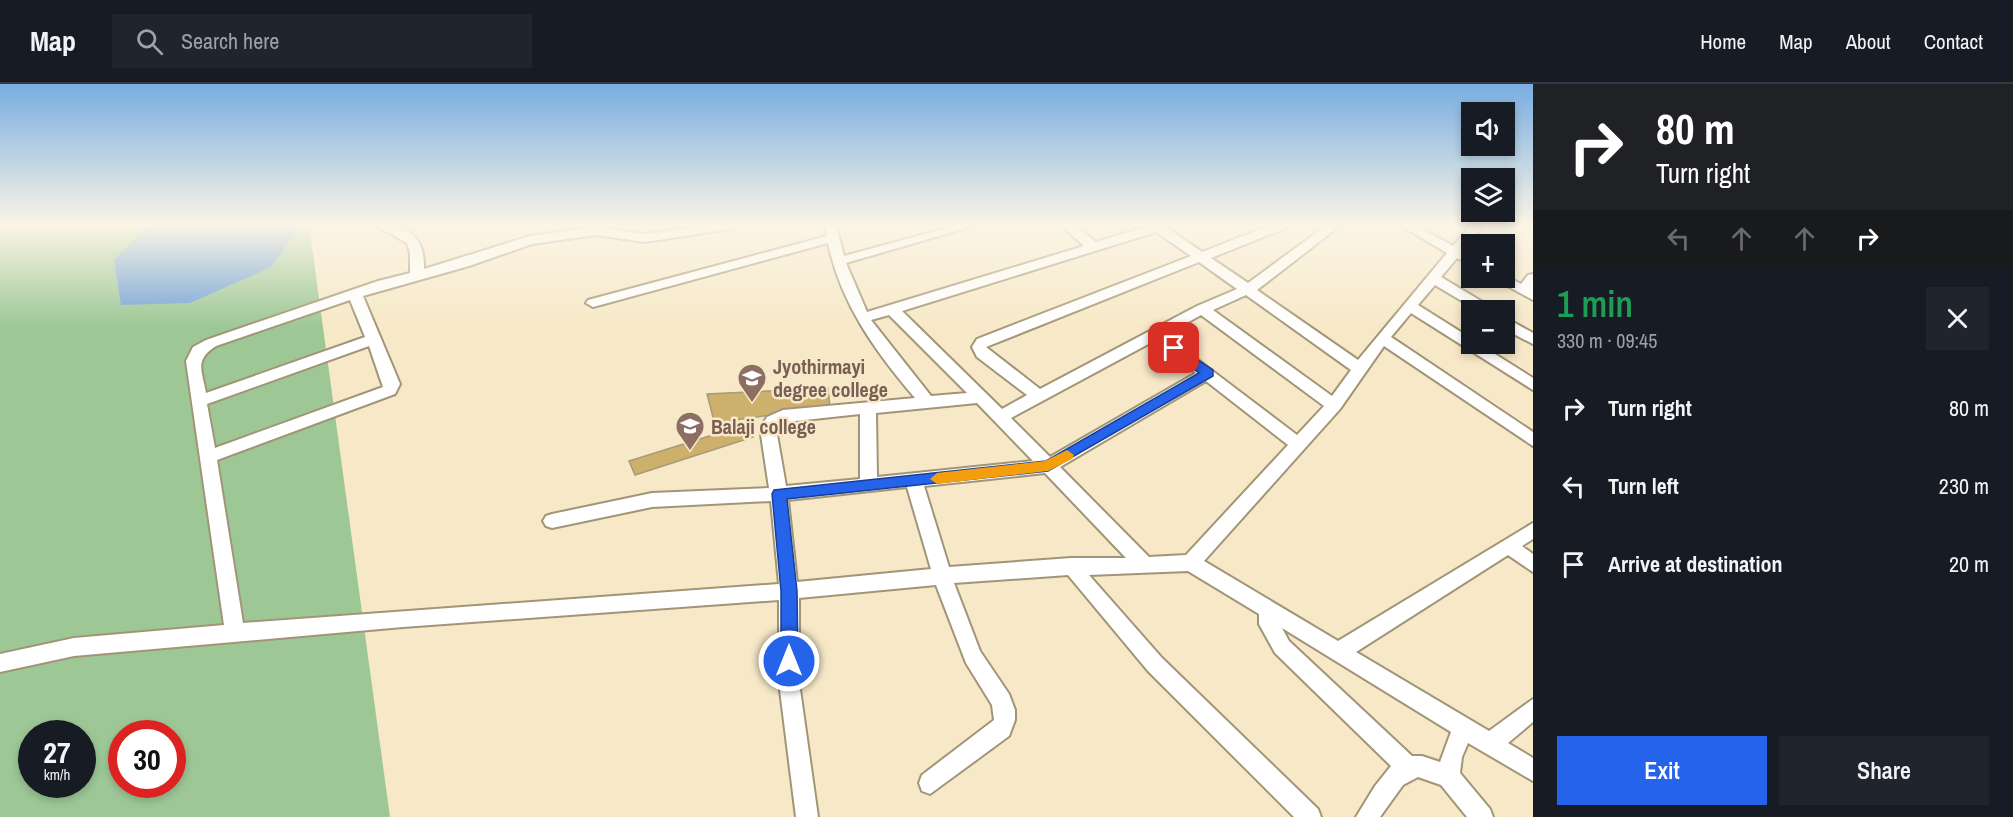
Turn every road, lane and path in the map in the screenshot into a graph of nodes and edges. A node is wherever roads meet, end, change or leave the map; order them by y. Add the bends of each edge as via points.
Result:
1 (418, 259) edge
2 (473, 259) edge
3 (738, 259) edge
4 (846, 259) edge
5 (1058, 259) edge
6 (1199, 259) edge
7 (1204, 259) edge
8 (1290, 259) edge
9 (1449, 259) edge
10 (840, 261) joint
11 (417, 276) junction
12 (1432, 278) junction
13 (1533, 278) edge
14 (1250, 289) junction
15 (1528, 293) edge
16 (355, 294) junction
17 (1469, 300) edge
18 (593, 303) dead end
19 (1410, 306) junction
20 (892, 309) junction
21 (1202, 309) junction
22 (863, 318) junction
23 (1515, 328) edge
24 (1156, 335) junction
25 (1382, 338) junction
26 (374, 339) junction
27 (1533, 339) edge
28 (1361, 369) junction
29 (1208, 373) junction
30 (1533, 385) edge
31 (981, 397) junction
32 (1040, 397) junction
33 (199, 401) junction
34 (928, 403) junction
35 (1334, 405) junction
36 (868, 407) junction
37 (1000, 417) junction
38 (1531, 437) edge
39 (1299, 445) junction
40 (208, 457) junction
41 (1048, 466) junction
42 (914, 481) junction
43 (869, 486) junction
44 (779, 494) junction
45 (552, 521) dead end
46 (1533, 530) edge
47 (1509, 546) junction
48 (1191, 563) junction
49 (1533, 564) edge
50 (1145, 565) junction
51 (1071, 566) junction
52 (943, 575) junction
53 (789, 591) junction
54 (1268, 610) junction
55 (235, 633) junction
56 (1338, 652) junction
57 (0, 663) edge
58 (1533, 709) edge
59 (1464, 728) junction
60 (1490, 744) junction
61 (1408, 767) junction
62 (1533, 770) edge
63 (1449, 777) junction
64 (930, 783) dead end
65 (807, 817) edge
66 (1310, 817) edge
67 (1366, 817) edge
68 (1482, 817) edge

1 - 11 street
2 - 11 street
3 - 18 street
4 - 10 street
5 - 20 street
6 - 32 street via 982,342 982,353
7 - 14 street
8 - 14 street
9 - 12 street
10 - 22 street
11 - 16 street
12 - 17 street
12 - 19 street
13 - 15 street
14 - 21 street
14 - 28 street
16 - 26 street
16 - 33 street via 198,351 193,361
19 - 25 street
19 - 30 street
20 - 22 street
20 - 31 street
21 - 24 street
21 - 35 street
22 - 34 street via 880,346
23 - 27 street
24 - 29 street
24 - 32 street
25 - 28 street
25 - 38 street
26 - 33 street
26 - 40 street via 392,384 390,390
28 - 35 street
29 - 39 street
29 - 41 street
31 - 34 street
31 - 37 street
32 - 37 street
33 - 40 street
34 - 36 street
35 - 39 street
36 - 43 street
36 - 44 street via 783,416 773,421 768,428
37 - 41 street
39 - 48 street
40 - 55 street
41 - 42 street
41 - 50 street
42 - 43 street
42 - 52 street
43 - 44 street
44 - 45 street via 652,500
44 - 53 street
46 - 47 street
47 - 49 street
47 - 56 street
48 - 50 street
48 - 54 street
50 - 51 street
51 - 52 street
51 - 66 street via 1108,615 1153,663
52 - 53 street
52 - 64 street via 973,658 1002,702 1007,720 1001,729
53 - 55 street
53 - 65 street via 789,682
54 - 56 street
54 - 61 street via 1272,634 1282,646
55 - 57 street via 74,647
56 - 59 street
58 - 60 street
59 - 60 street
59 - 63 street via 1451,756
60 - 62 street
61 - 63 street via 1419,766
61 - 67 street
63 - 68 street

